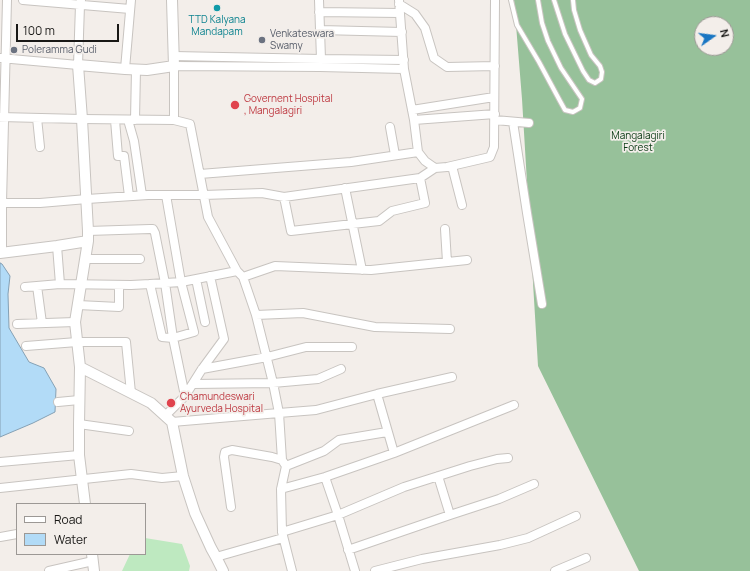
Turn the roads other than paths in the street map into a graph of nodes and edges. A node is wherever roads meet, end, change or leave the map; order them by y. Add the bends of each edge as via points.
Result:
1 (7, 0) edge
2 (23, 0) edge
3 (131, 0) edge
4 (172, 0) edge
5 (319, 0) edge
6 (495, 0) edge
7 (511, 0) edge
8 (538, 0) edge
9 (554, 0) edge
10 (573, 0) edge
11 (80, 2) edge
12 (399, 2) edge
13 (130, 9) junction
14 (319, 12) junction
15 (400, 13) junction
16 (320, 30) junction
17 (402, 32) junction
18 (3, 58) edge
19 (263, 58) junction
20 (321, 59) junction
21 (404, 60) junction
22 (174, 61) junction
23 (78, 65) junction
24 (495, 66) junction
25 (263, 67) junction
26 (125, 69) junction
27 (136, 69) junction
28 (404, 69) junction
29 (494, 97) junction
30 (412, 110) junction
31 (2, 117) edge
32 (495, 117) junction
33 (37, 118) junction
34 (82, 119) junction
35 (115, 120) junction
36 (132, 120) junction
37 (174, 120) junction
38 (414, 120) junction
39 (513, 122) junction
40 (529, 123) dead end
41 (390, 127) dead end
42 (40, 147) dead end
43 (418, 152) junction
44 (395, 155) junction
45 (452, 166) junction
46 (435, 168) junction
47 (200, 174) junction
48 (420, 178) junction
49 (345, 188) junction
50 (142, 195) junction
51 (166, 195) junction
52 (204, 195) junction
53 (129, 196) junction
54 (284, 197) junction
55 (87, 198) junction
56 (1, 202) edge
57 (462, 205) dead end
58 (353, 224) junction
59 (445, 229) dead end
60 (88, 236) junction
61 (57, 246) junction
62 (1, 253) edge
63 (85, 259) junction
64 (140, 259) dead end
65 (467, 260) dead end
66 (447, 262) junction
67 (362, 270) junction
68 (240, 274) junction
69 (210, 276) junction
70 (196, 279) junction
71 (181, 282) junction
72 (165, 283) junction
73 (60, 284) junction
74 (80, 284) junction
75 (150, 284) junction
76 (119, 285) junction
77 (37, 286) junction
78 (25, 287) dead end
79 (542, 304) dead end
80 (78, 305) junction
81 (256, 315) junction
82 (75, 322) junction
83 (205, 322) dead end
84 (42, 323) junction
85 (17, 324) dead end
86 (450, 329) dead end
87 (172, 338) junction
88 (77, 342) junction
89 (26, 346) dead end
90 (352, 347) dead end
91 (267, 357) junction
92 (80, 367) junction
93 (202, 369) junction
94 (342, 369) dead end
95 (452, 377) dead end
96 (273, 383) junction
97 (193, 384) junction
98 (131, 393) junction
99 (376, 394) junction
100 (185, 396) junction
101 (79, 400) junction
102 (58, 402) dead end
103 (514, 405) dead end
104 (279, 412) junction
105 (169, 419) junction
106 (79, 424) junction
107 (129, 432) dead end
108 (387, 432) junction
109 (394, 453) junction
110 (80, 455) junction
111 (508, 458) dead end
112 (0, 462) edge
113 (284, 463) junction
114 (182, 476) junction
115 (438, 476) junction
116 (325, 477) junction
117 (83, 478) junction
118 (534, 484) dead end
119 (0, 488) edge
120 (281, 489) junction
121 (85, 503) edge
122 (231, 507) dead end
123 (450, 514) junction
124 (338, 515) junction
125 (576, 516) dead end
126 (16, 534) edge
127 (283, 535) junction
128 (0, 536) edge
129 (348, 550) junction
130 (216, 557) junction
131 (586, 558) dead end
132 (93, 562) edge
133 (49, 571) edge
134 (223, 571) edge
135 (292, 571) edge
136 (355, 571) edge
137 (375, 571) edge
138 (555, 571) edge

1 - 18 street
2 - 11 street
3 - 13 street
4 - 22 street
5 - 14 street
6 - 24 street
7 - 8 lane via 518,25 560,101 565,110 573,112 580,108 582,99 548,41
9 - 10 lane via 565,34 582,71 589,80 595,82 601,79 602,72 580,30
11 - 13 street
11 - 23 street
12 - 15 street
12 - 24 street via 415,14 425,28 434,58 447,67
13 - 26 street
14 - 15 street
14 - 16 street
15 - 17 street
16 - 17 street
16 - 20 street
17 - 21 street
18 - 23 street
18 - 31 street
19 - 20 street
19 - 22 street
19 - 25 street
20 - 21 street
21 - 28 street
22 - 25 street
22 - 27 street via 147,70
22 - 37 street
23 - 26 street
23 - 34 street
24 - 29 street
25 - 28 street
26 - 27 street
27 - 36 street
28 - 30 street
29 - 30 street
29 - 32 street
30 - 38 street
31 - 33 street
31 - 56 street
32 - 38 street
32 - 39 street
32 - 45 street via 494,147 490,157
33 - 34 street
33 - 42 street
34 - 35 street
34 - 55 street
35 - 36 street
35 - 53 street via 118,156 124,156
36 - 37 street
36 - 50 street
37 - 47 street via 190,124
38 - 43 street
39 - 40 street
39 - 79 street
41 - 44 street
43 - 44 street
43 - 46 street
44 - 47 street via 351,162
45 - 46 street
45 - 57 street
46 - 48 street
47 - 52 street
48 - 49 street
48 - 58 street via 425,203 392,211 379,222
49 - 54 street
49 - 58 street
50 - 51 street
50 - 53 street
51 - 52 street
51 - 71 street
52 - 54 street via 262,193
52 - 68 street via 208,217
53 - 55 street
54 - 58 street via 291,231
55 - 56 street via 40,204
55 - 60 street
56 - 62 street
58 - 67 street
59 - 66 street
60 - 61 street
60 - 63 street
60 - 72 street via 153,230
61 - 62 street
61 - 73 street
63 - 64 street
63 - 74 street
65 - 66 street
66 - 67 street
67 - 68 street via 275,266
68 - 69 street
68 - 81 street
69 - 70 street
69 - 93 street via 224,339
70 - 71 street
70 - 83 street
71 - 72 street
71 - 87 street via 194,332
72 - 75 street
72 - 87 street
73 - 74 street
73 - 77 street
74 - 76 street
74 - 80 street
75 - 76 street
75 - 87 street via 162,337
76 - 80 street via 119,307
77 - 78 street
77 - 84 street
80 - 82 street
81 - 86 street via 303,313 375,327
81 - 91 street
82 - 84 street
82 - 88 street
84 - 85 street
87 - 100 street
88 - 89 street
88 - 92 street
88 - 98 street via 126,342
90 - 91 street via 306,348
91 - 93 street
91 - 96 street
92 - 98 street
92 - 101 street
93 - 97 street
94 - 96 street via 318,379
95 - 99 street
96 - 97 street
96 - 104 street
97 - 100 street
98 - 105 street via 151,403
99 - 104 street via 316,410
99 - 108 street
100 - 105 street
101 - 102 street
101 - 106 street
103 - 109 street
104 - 105 street
104 - 113 street
105 - 114 street
106 - 107 street
106 - 110 street
108 - 109 street
108 - 113 street via 339,440 324,451
109 - 116 street
110 - 112 street
110 - 117 street
111 - 115 street
113 - 120 street
113 - 122 street via 272,457 232,450 225,452
114 - 117 street via 162,478 130,474
114 - 130 street via 195,513
115 - 123 street
115 - 124 street
116 - 120 street
116 - 124 street
117 - 119 street
117 - 121 street
118 - 123 street via 499,499
120 - 127 street
123 - 129 street
124 - 127 street
124 - 129 street
125 - 137 street via 528,538
126 - 128 street
127 - 130 street
127 - 135 street
129 - 136 street
130 - 134 street
131 - 138 street
132 - 133 street

